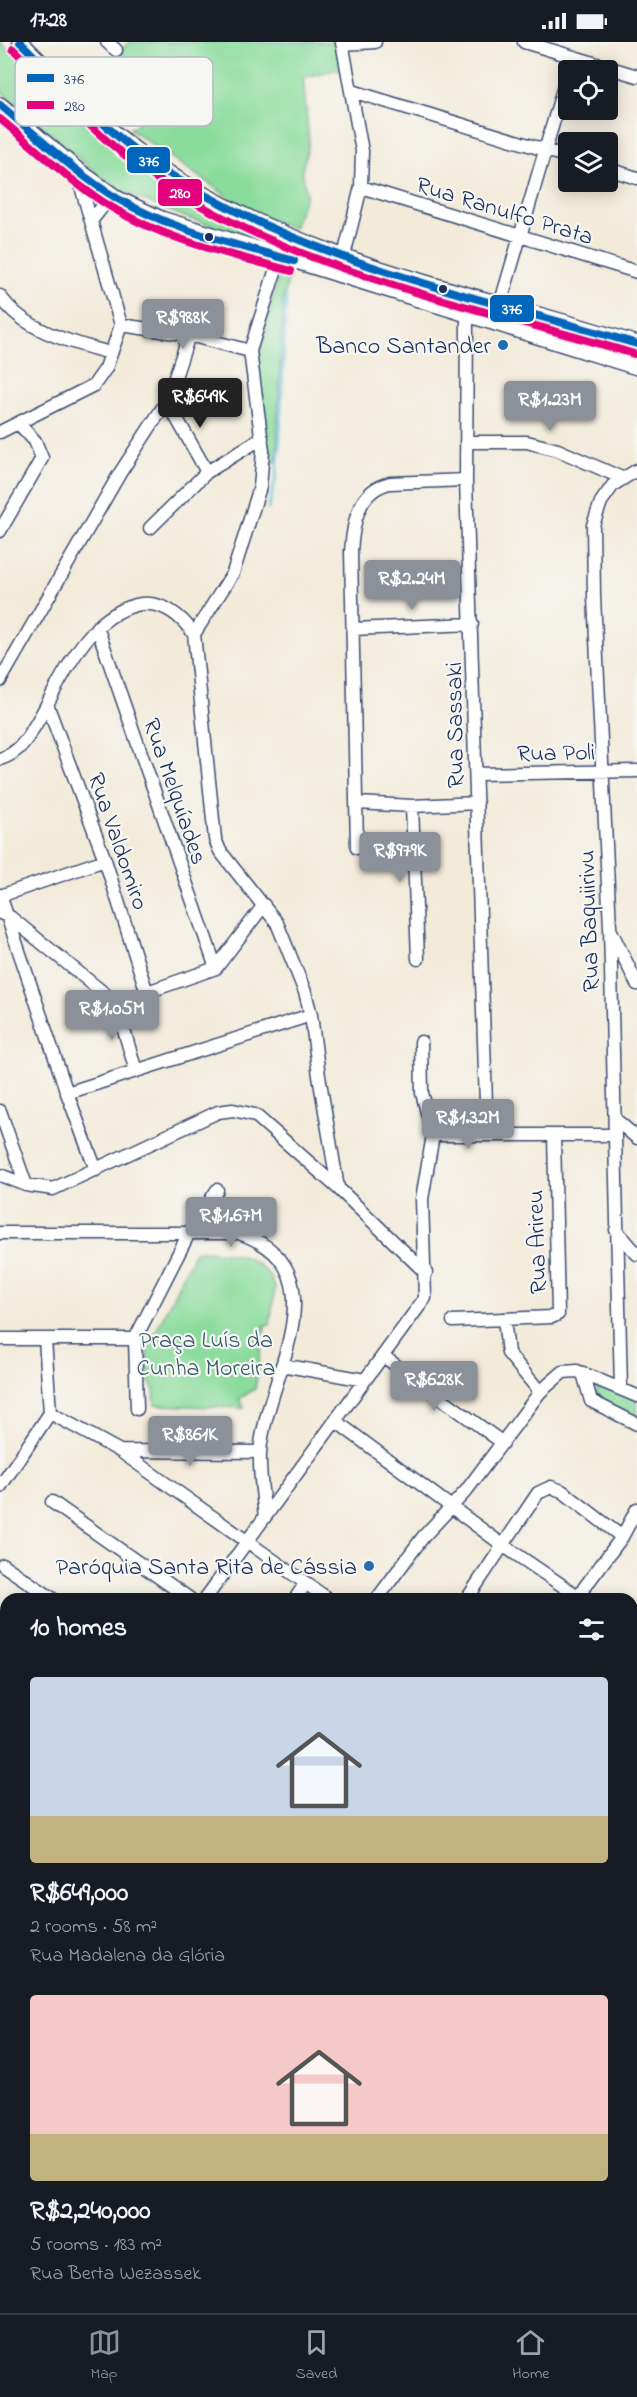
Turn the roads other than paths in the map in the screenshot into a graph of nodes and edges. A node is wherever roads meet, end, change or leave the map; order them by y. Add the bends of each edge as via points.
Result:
1 (20, 42) edge
2 (375, 42) edge
3 (524, 42) edge
4 (342, 43) edge
5 (36, 57) edge
6 (573, 57) junction
7 (572, 60) edge
8 (637, 76) edge
9 (352, 91) junction
10 (0, 105) edge
11 (558, 107) edge
12 (15, 118) edge
13 (25, 126) edge
14 (109, 126) edge
15 (545, 150) junction
16 (558, 154) edge
17 (76, 170) junction
18 (618, 172) edge
19 (637, 178) edge
20 (361, 188) junction
21 (118, 199) junction
22 (91, 221) junction
23 (520, 236) junction
24 (286, 237) junction
25 (342, 256) junction
26 (279, 257) junction
27 (637, 272) edge
28 (339, 276) junction
29 (0, 296) edge
30 (500, 305) junction
31 (4, 311) edge
32 (467, 315) junction
33 (121, 325) junction
34 (189, 335) junction
35 (637, 344) edge
36 (250, 351) junction
37 (110, 352) junction
38 (637, 367) edge
39 (167, 401) junction
40 (19, 424) junction
41 (0, 432) edge
42 (262, 438) junction
43 (466, 442) junction
44 (637, 470) edge
45 (207, 472) junction
46 (622, 478) junction
47 (466, 480) junction
48 (150, 528) dead end
49 (0, 531) edge
50 (472, 624) junction
51 (97, 627) junction
52 (353, 629) junction
53 (194, 634) junction
54 (0, 681) edge
55 (47, 704) junction
56 (0, 759) edge
57 (637, 771) edge
58 (603, 772) junction
59 (477, 774) junction
60 (357, 803) junction
61 (477, 803) junction
62 (411, 806) junction
63 (357, 848) dead end
64 (105, 860) junction
65 (0, 895) edge
66 (264, 905) junction
67 (5, 915) edge
68 (610, 927) junction
69 (41, 942) junction
70 (22, 957) junction
71 (418, 959) dead end
72 (216, 968) junction
73 (637, 984) edge
74 (147, 993) junction
75 (116, 1004) junction
76 (311, 1015) junction
77 (421, 1042) dead end
78 (136, 1071) junction
79 (67, 1093) junction
80 (0, 1111) edge
81 (615, 1119) junction
82 (487, 1134) junction
83 (434, 1135) junction
84 (554, 1135) junction
85 (615, 1135) junction
86 (637, 1138) edge
87 (96, 1170) junction
88 (0, 1174) edge
89 (26, 1185) junction
90 (338, 1188) junction
91 (217, 1190) dead end
92 (616, 1230) junction
93 (0, 1233) edge
94 (189, 1233) junction
95 (637, 1254) edge
96 (426, 1274) junction
97 (504, 1319) junction
98 (453, 1321) dead end
99 (0, 1339) edge
100 (45, 1339) junction
101 (135, 1339) junction
102 (383, 1356) junction
103 (282, 1365) junction
104 (583, 1373) junction
105 (365, 1380) junction
106 (621, 1389) junction
107 (540, 1392) junction
108 (637, 1396) edge
109 (138, 1410) dead end
110 (50, 1413) junction
111 (337, 1422) junction
112 (637, 1424) edge
113 (503, 1443) junction
114 (120, 1451) junction
115 (260, 1452) junction
116 (0, 1487) edge
117 (52, 1502) dead end
118 (451, 1506) junction
119 (637, 1509) edge
120 (265, 1517) junction
121 (622, 1538) junction
122 (246, 1542) junction
123 (504, 1546) junction
124 (3, 1565) dead end
125 (306, 1582) junction
126 (44, 1593) edge
127 (181, 1593) edge
128 (209, 1593) edge
129 (298, 1593) edge
130 (320, 1593) edge
131 (381, 1593) edge
132 (471, 1593) edge
133 (561, 1593) edge
134 (583, 1593) edge

1 - 5 main road
2 - 4 street
3 - 6 street
4 - 9 street
6 - 7 street
6 - 8 street
9 - 15 street
9 - 20 street via 362,151
10 - 12 main road
11 - 15 street
13 - 17 main road
14 - 24 main road via 154,164 219,204
15 - 16 street
15 - 23 street
17 - 21 main road
17 - 22 street
18 - 19 street
20 - 23 street, Rua Ranulfo Prata
20 - 25 street
21 - 22 street via 103,206
21 - 26 main road via 169,222
22 - 33 street
23 - 27 street, Rua Ranulfo Prata
23 - 30 street
24 - 25 main road
24 - 26 street
25 - 28 street
25 - 30 main road
26 - 28 main road
26 - 36 street
28 - 32 main road
29 - 31 street
30 - 35 main road
31 - 37 street via 63,339
32 - 38 main road
32 - 43 street, Rua Sassaki
33 - 34 street
33 - 37 street
34 - 36 street
34 - 39 street
36 - 42 street
37 - 40 street via 102,377 89,389
39 - 45 street
39 - 54 street via 120,473
40 - 41 street
40 - 49 street via 39,448 42,458
42 - 45 street
42 - 53 street via 260,487 236,565 228,584
43 - 46 street via 534,444 558,450
43 - 47 street, Rua Sassaki
44 - 46 street, Rua Baquiirivu
45 - 48 street
46 - 58 street, Rua Baquiirivu via 605,495 593,525
47 - 50 street, Rua Sassaki
47 - 52 street via 390,483 368,495 357,513 352,534
50 - 52 street
50 - 59 street, Rua Sassaki
51 - 53 street via 118,611 153,604 179,616
51 - 55 street
51 - 72 street, Rua Melquíades
52 - 60 street
53 - 66 street via 216,839 220,851
55 - 56 street via 25,743
55 - 64 street, Rua Valdomiro
57 - 58 street, Rua Poli
58 - 59 street, Rua Poli
58 - 68 street, Rua Baquiirivu
59 - 61 street, Rua Sassaki
60 - 62 street
60 - 63 street
61 - 62 street
61 - 82 street, Rua Sassaki
62 - 71 street
64 - 65 street
64 - 74 street, Rua Valdomiro
65 - 67 street
66 - 72 street
66 - 76 street via 282,932
67 - 69 street
67 - 70 street
68 - 73 street
68 - 81 street, Rua Baquiirivu
69 - 70 street
69 - 75 street
70 - 79 street
72 - 74 street
74 - 75 street
75 - 78 street
76 - 78 street
76 - 90 street
77 - 83 street via 422,1093
78 - 79 street
79 - 87 street
80 - 89 street
81 - 85 street, Rua Baquiirivu
81 - 86 street
82 - 83 street
82 - 84 street
83 - 96 street via 423,1188
84 - 85 street
84 - 97 street, Rua Arireu via 559,1311 552,1317
85 - 92 street, Rua Baquiirivu
87 - 89 street via 53,1189
87 - 90 street via 218,1112 239,1110 255,1115
88 - 89 street
90 - 96 street
91 - 94 street
92 - 95 street
92 - 106 street, Rua Baquiirivu
93 - 94 street
94 - 101 street
94 - 103 street via 238,1233 259,1240 285,1264 295,1300
96 - 102 street via 424,1298
97 - 98 street, Rua Arireu
97 - 107 street via 508,1353
99 - 100 street
100 - 101 street
100 - 110 street
101 - 109 street
102 - 105 street
102 - 113 street
103 - 105 street
103 - 115 street
104 - 106 street
104 - 107 street via 564,1372
104 - 112 street via 591,1401
105 - 111 street
106 - 108 street
107 - 113 street
110 - 114 street
110 - 116 street
111 - 118 street
111 - 120 street
113 - 118 street
114 - 115 street
114 - 122 street
115 - 120 street
117 - 127 street
118 - 123 street
118 - 131 street
119 - 121 street
120 - 122 street
121 - 123 street via 562,1491 551,1487 530,1502
121 - 134 street
122 - 125 street
122 - 128 street
123 - 132 street
123 - 133 street
124 - 126 street
125 - 129 street
125 - 130 street

